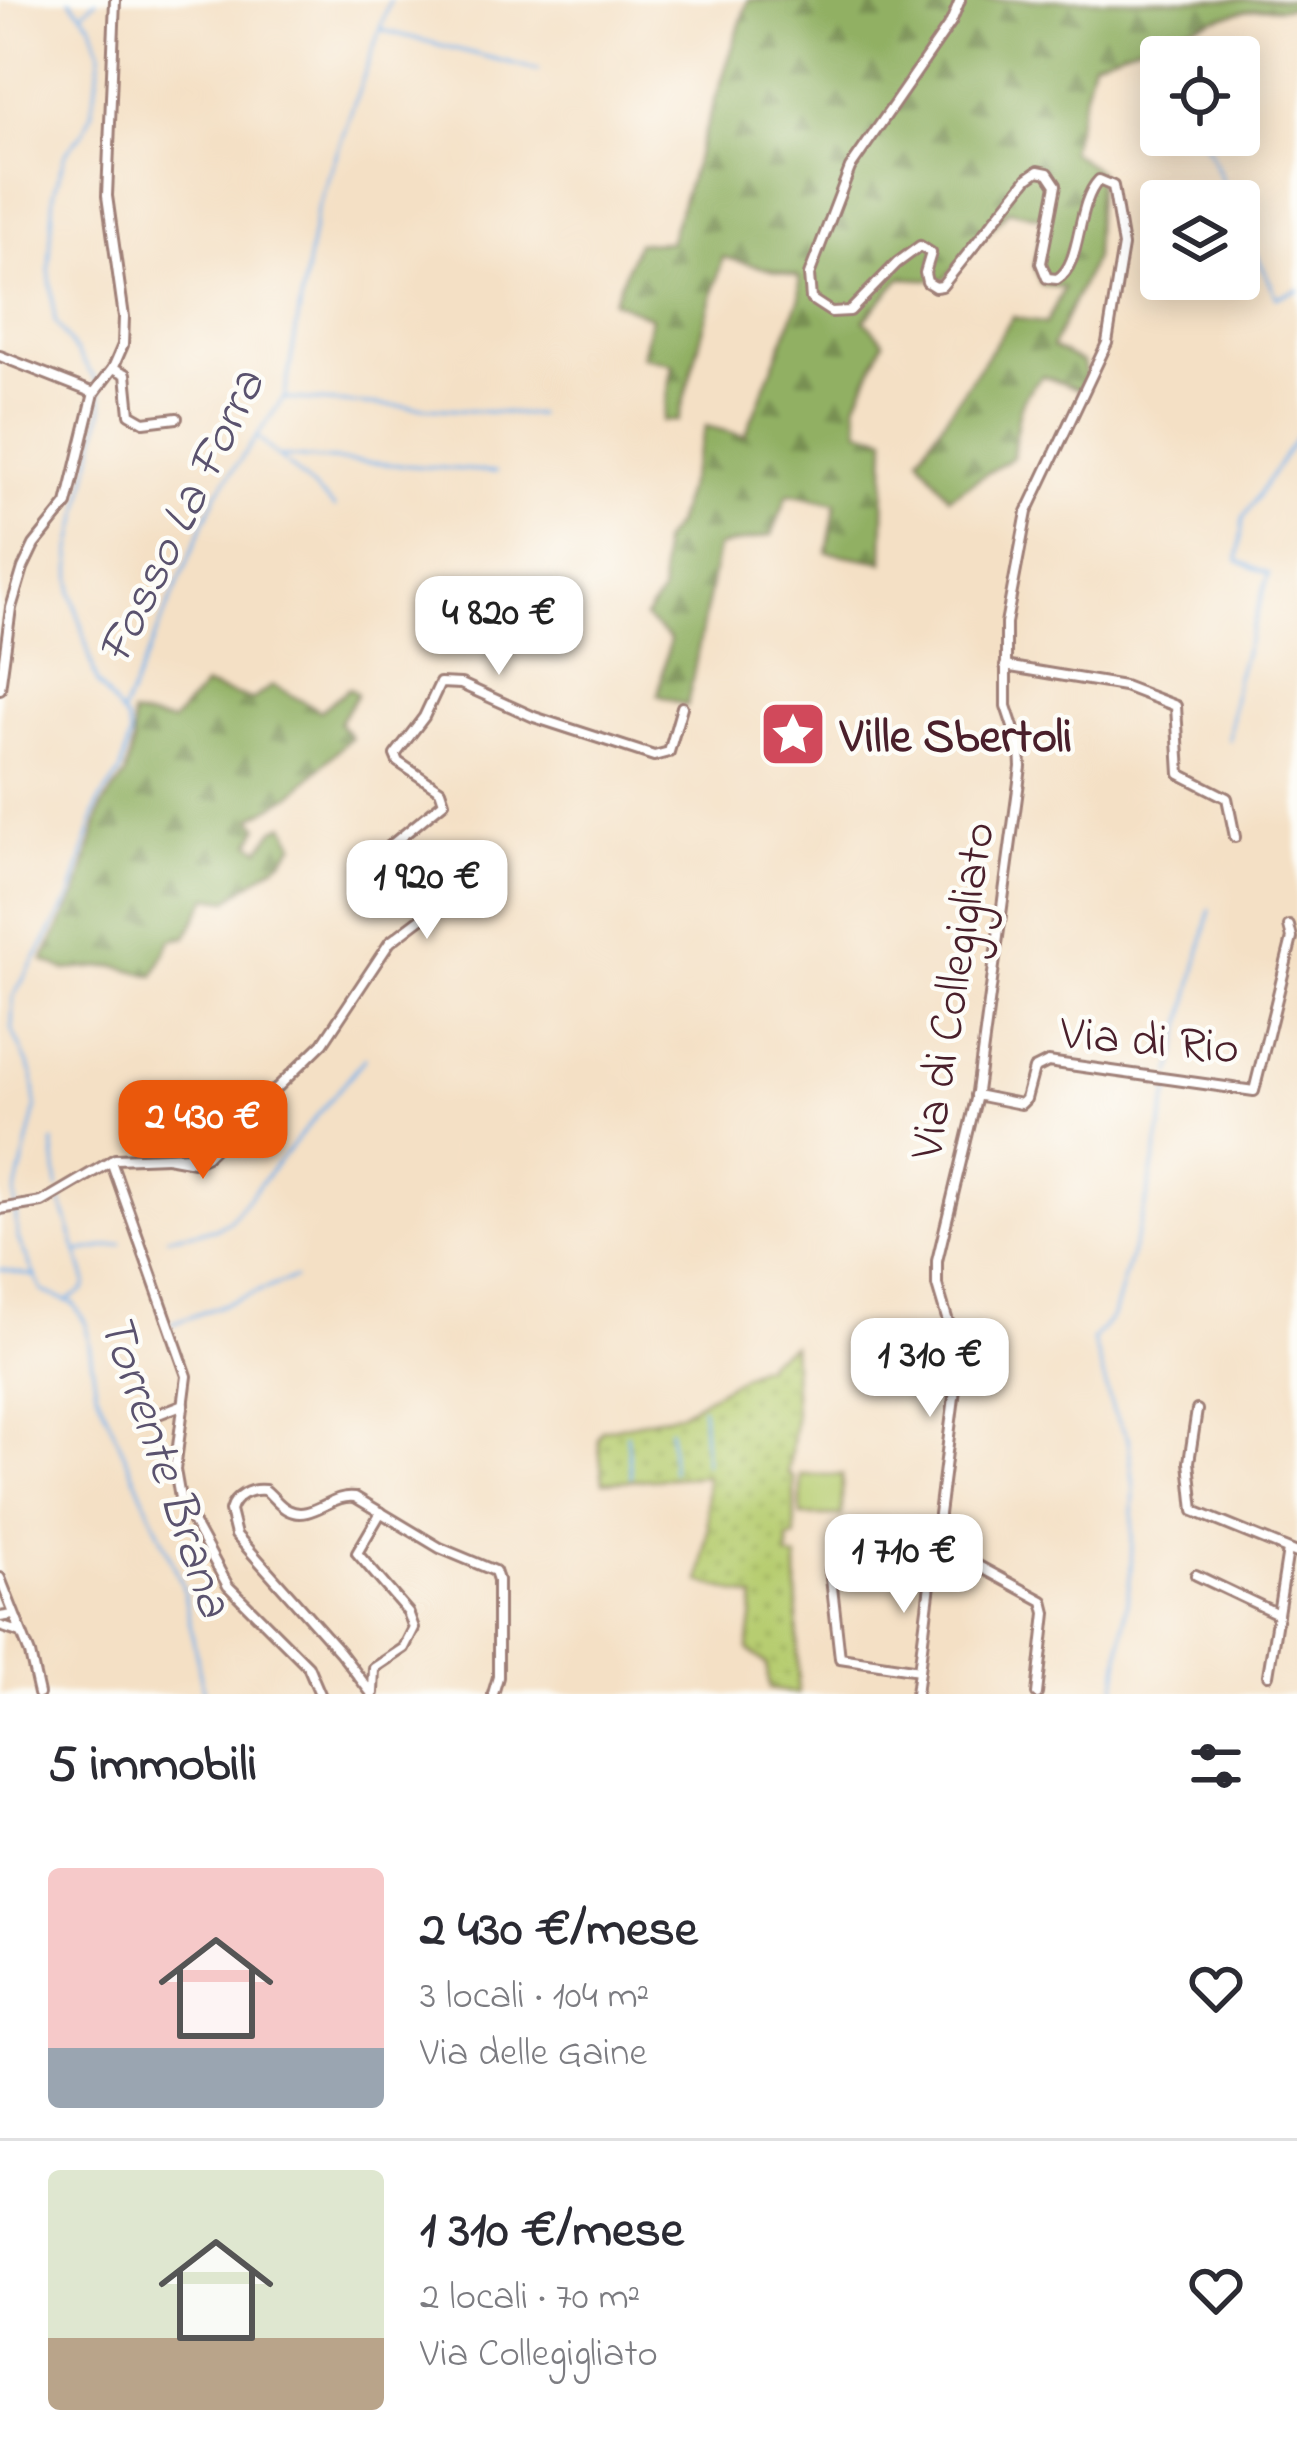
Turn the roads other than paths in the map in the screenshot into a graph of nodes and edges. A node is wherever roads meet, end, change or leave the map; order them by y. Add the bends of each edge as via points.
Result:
1 (116, 0) edge
2 (960, 0) edge
3 (0, 356) edge
4 (113, 368) junction
5 (95, 392) junction
6 (177, 418) dead end
7 (1005, 666) junction
8 (0, 688) edge
9 (682, 707) dead end
10 (1235, 837) dead end
11 (1289, 926) dead end
12 (976, 1095) junction
13 (111, 1161) junction
14 (5, 1208) edge
15 (184, 1404) junction
16 (1197, 1410) dead end
17 (143, 1420) dead end
18 (382, 1512) junction
19 (937, 1540) junction
20 (1293, 1552) edge
21 (1196, 1576) dead end
22 (0, 1578) edge
23 (13, 1615) junction
24 (1278, 1615) junction
25 (0, 1622) edge
26 (21, 1633) junction
27 (919, 1670) junction
28 (1268, 1675) dead end
29 (39, 1694) edge
30 (320, 1694) edge
31 (372, 1694) edge
32 (493, 1694) edge
33 (916, 1694) edge
34 (1037, 1694) edge

1 - 4 street via 107,196 124,330
2 - 7 street, Via di Collegigliato via 850,168 808,275 809,295 831,312 850,311 920,246 931,253 927,282 942,286 1028,178 1043,171 1056,185 1041,268 1057,280 1070,266 1093,186 1113,186 1123,232 1113,316 1096,371 1028,512
3 - 5 street
4 - 5 street
4 - 6 street via 126,374 127,407 136,419
5 - 8 street via 68,504 34,545 17,586
7 - 10 street via 1124,686 1176,706 1180,774 1227,797
7 - 12 street, Via di Collegigliato via 1021,767
9 - 13 street via 671,748 654,756 443,681 396,759 439,788 444,801 358,875 415,896 428,913 390,942 323,1043 207,1156
11 - 12 street, Via di Rio via 1254,1091 1048,1062 1034,1069 1021,1104
12 - 19 street, Via di Collegigliato via 937,1261 956,1379
13 - 14 street via 66,1191
13 - 15 street via 186,1373
15 - 17 street
15 - 30 street via 175,1470 183,1504 228,1586 308,1666
16 - 20 street via 1189,1462 1194,1510
18 - 31 street via 357,1553 414,1628 404,1648 374,1668
18 - 31 street via 346,1496 294,1513 258,1489 230,1510 244,1547
18 - 32 street via 496,1574
19 - 27 street, Via di Collegigliato
19 - 27 street via 830,1569 840,1658
19 - 34 street via 1043,1601
20 - 24 street
21 - 24 street
22 - 23 street
23 - 25 street
23 - 26 street
24 - 28 street
25 - 26 street
26 - 29 street
27 - 33 street, Via di Collegigliato

